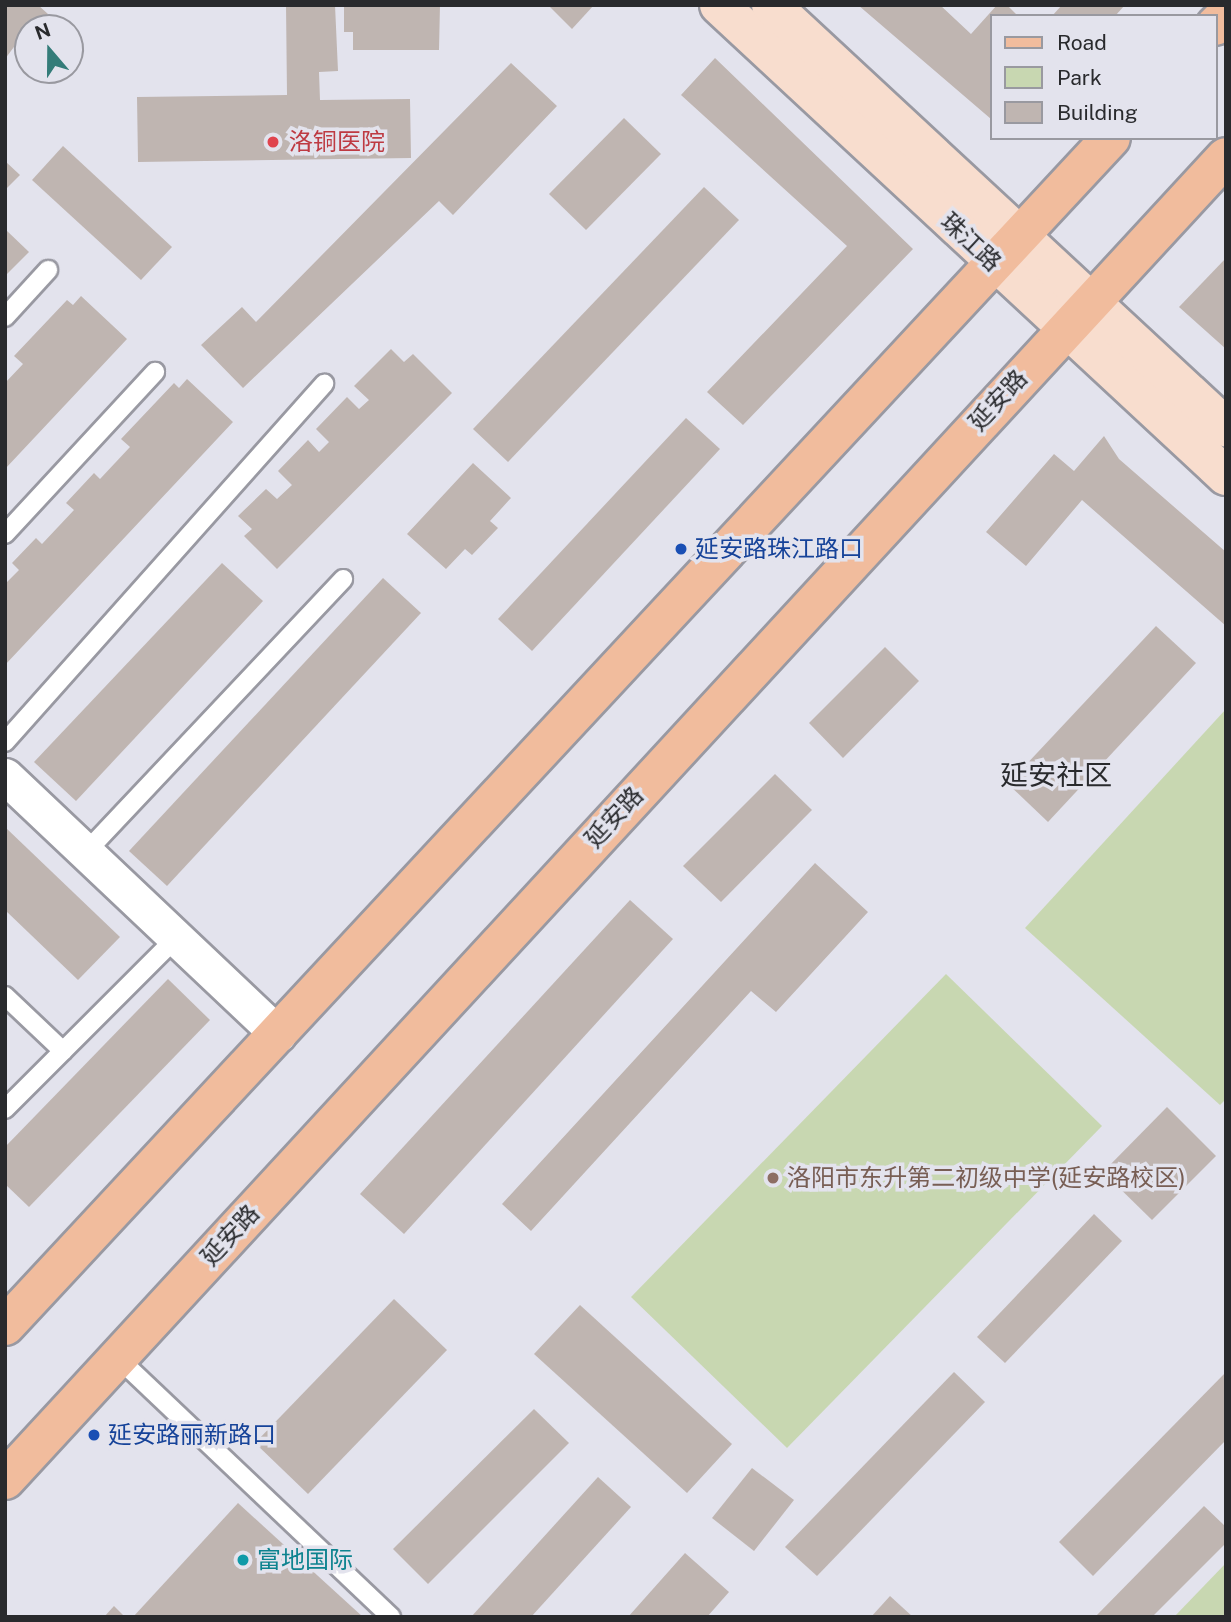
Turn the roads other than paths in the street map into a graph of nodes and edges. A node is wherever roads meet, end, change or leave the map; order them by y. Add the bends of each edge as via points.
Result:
1 (719, 5) edge
2 (771, 5) edge
3 (1109, 140) edge
4 (1226, 157) edge
5 (1007, 251) junction
6 (48, 270) dead end
7 (1078, 315) junction
8 (5, 317) edge
9 (155, 372) dead end
10 (324, 384) dead end
11 (1226, 427) edge
12 (1226, 476) edge
13 (5, 534) edge
14 (343, 579) dead end
15 (5, 742) edge
16 (5, 776) edge
17 (86, 852) junction
18 (176, 938) junction
19 (5, 996) edge
20 (278, 1034) junction
21 (63, 1051) junction
22 (5, 1110) edge
23 (5, 1326) edge
24 (117, 1357) junction
25 (5, 1480) edge
26 (391, 1617) edge

1 - 5 main road, 珠江路
2 - 5 main road, 珠江路
3 - 5 main road
4 - 7 main road, 延安路
5 - 7 main road, 珠江路
5 - 20 main road
6 - 8 lane
7 - 11 main road, 珠江路
7 - 12 main road, 珠江路
7 - 24 main road, 延安路
9 - 13 lane
10 - 15 lane
14 - 17 lane
16 - 17 street
17 - 18 street
18 - 20 street
18 - 21 lane
19 - 21 lane
20 - 23 main road
21 - 22 lane
24 - 25 main road, 延安路
24 - 26 lane

